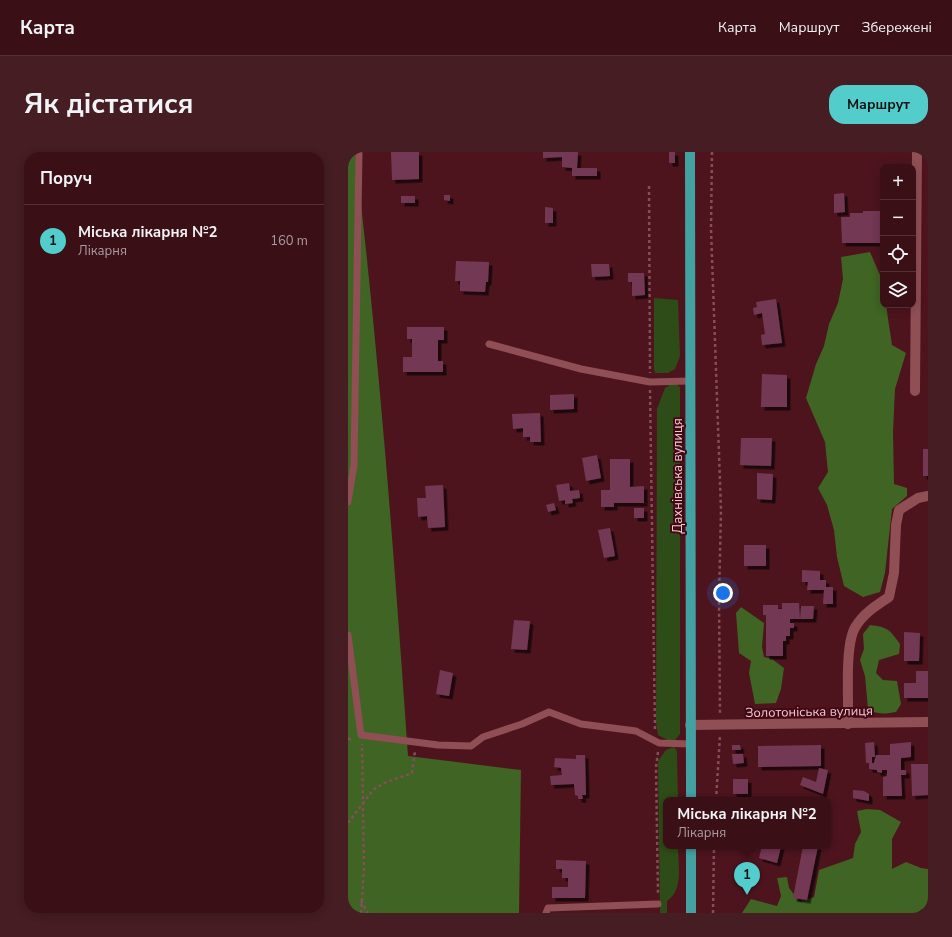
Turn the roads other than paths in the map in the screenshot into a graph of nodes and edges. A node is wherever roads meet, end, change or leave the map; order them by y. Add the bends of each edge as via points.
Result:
1 (359, 152) edge
2 (690, 152) edge
3 (917, 152) edge
4 (489, 344) dead end
5 (690, 381) junction
6 (915, 391) dead end
7 (928, 496) edge
8 (348, 502) edge
9 (348, 636) edge
10 (928, 722) edge
11 (848, 724) junction
12 (690, 725) junction
13 (690, 744) junction
14 (691, 797) edge
15 (691, 849) edge
16 (658, 904) road end
17 (546, 913) edge
18 (691, 913) edge

1 - 8 lane via 354,465
2 - 5 main road, Дахнівська вулиця
3 - 6 street
4 - 5 lane via 581,369 650,382
5 - 12 main road, Дахнівська вулиця
7 - 11 street via 918,498 899,510 894,573 889,597 855,626 849,645
9 - 13 lane via 361,735 438,745 471,746 483,737 549,712 581,724 636,731 659,743
10 - 11 street, Золотоніська вулиця
11 - 12 street, Золотоніська вулиця
12 - 13 main road, Дахнівська вулиця
13 - 14 main road, Дахнівська вулиця
15 - 18 main road
16 - 17 lane via 548,908

